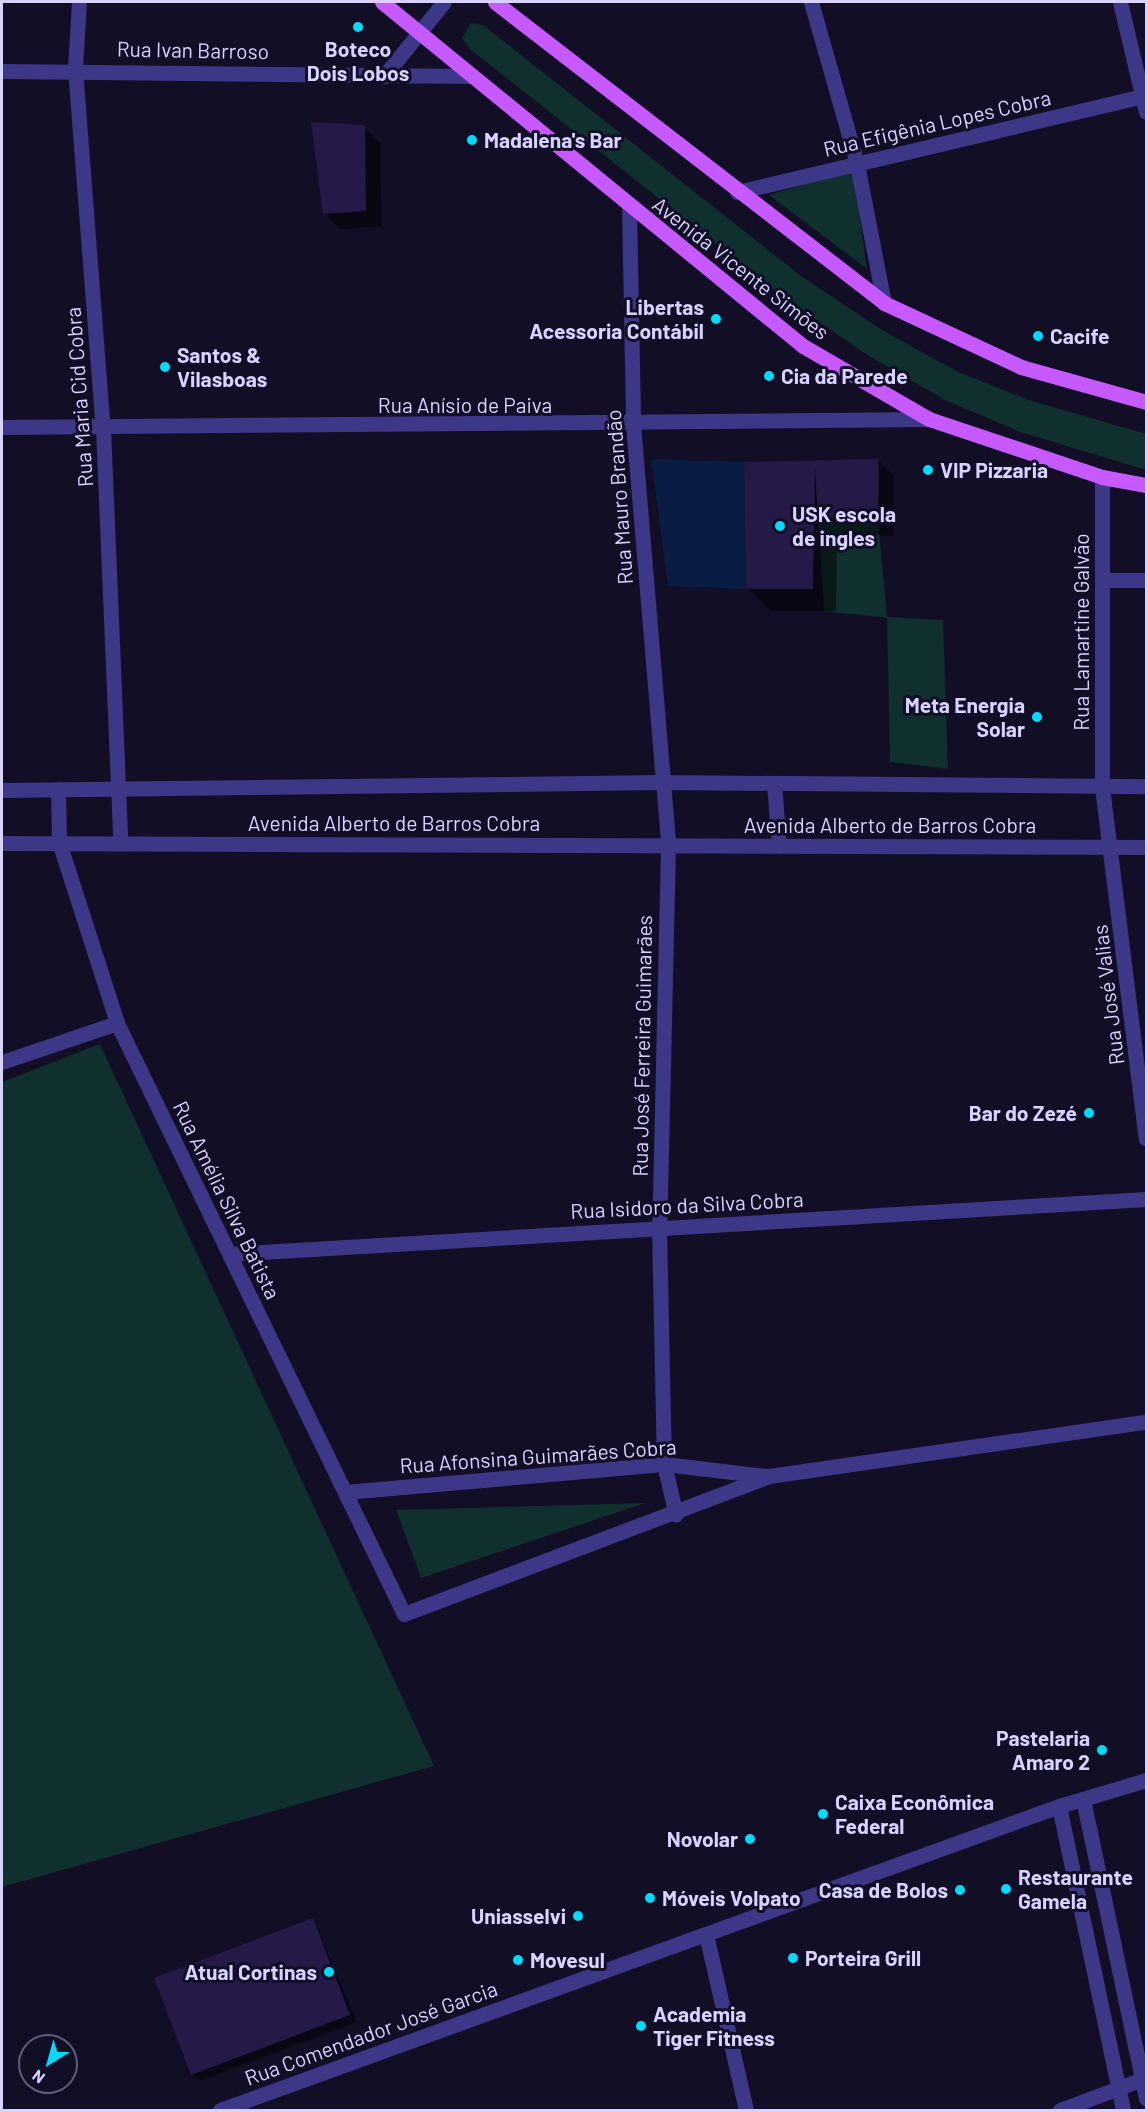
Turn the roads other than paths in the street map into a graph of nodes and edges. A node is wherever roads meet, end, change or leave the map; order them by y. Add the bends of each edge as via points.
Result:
1 (79, 2) edge
2 (382, 2) edge
3 (444, 2) edge
4 (495, 2) edge
5 (811, 2) edge
6 (1120, 2) edge
7 (420, 32) junction
8 (75, 68) junction
9 (2, 71) edge
10 (384, 76) junction
11 (470, 76) junction
12 (1144, 95) edge
13 (1146, 112) edge
14 (857, 164) junction
15 (737, 192) junction
16 (630, 208) junction
17 (884, 303) junction
18 (1146, 402) edge
19 (929, 419) junction
20 (633, 424) junction
21 (2, 428) edge
22 (103, 428) junction
23 (1102, 477) junction
24 (1146, 485) edge
25 (1102, 580) junction
26 (1146, 580) edge
27 (662, 782) junction
28 (774, 783) junction
29 (1146, 786) edge
30 (1102, 787) junction
31 (58, 789) junction
32 (2, 790) edge
33 (121, 790) junction
34 (59, 842) junction
35 (120, 842) junction
36 (2, 843) edge
37 (668, 845) junction
38 (779, 846) junction
39 (1146, 847) edge
40 (1112, 848) junction
41 (117, 1023) junction
42 (2, 1062) edge
43 (1146, 1138) edge
44 (1146, 1199) edge
45 (659, 1227) junction
46 (229, 1254) junction
47 (1146, 1422) edge
48 (664, 1464) junction
49 (769, 1476) junction
50 (345, 1492) junction
51 (676, 1515) junction
52 (405, 1614) joint
53 (1146, 1780) edge
54 (1083, 1799) junction
55 (1059, 1806) junction
56 (706, 1934) junction
57 (1143, 2079) junction
58 (1118, 2088) junction
59 (1146, 2098) edge
60 (220, 2110) edge
61 (746, 2110) edge
62 (1060, 2110) edge
63 (1123, 2110) edge

1 - 8 street, Rua Maria Cid Cobra
2 - 7 main road, Avenida Vicente Simões
3 - 7 street
4 - 15 main road
5 - 14 street
6 - 12 street
7 - 10 street
7 - 11 main road, Avenida Vicente Simões
8 - 9 street, Rua Ivan Barroso
8 - 10 street, Rua Ivan Barroso
8 - 22 street, Rua Maria Cid Cobra
10 - 11 street, Rua Ivan Barroso
11 - 16 main road, Avenida Vicente Simões
12 - 13 street
12 - 14 street, Rua Efigênia Lopes Cobra
14 - 15 street, Rua Efigênia Lopes Cobra
14 - 17 street
15 - 17 main road
16 - 19 main road, Avenida Vicente Simões via 803,346
16 - 20 street, Rua Mauro Brandão
17 - 18 main road via 1021,367
19 - 20 street, Rua Anísio de Paiva
19 - 23 main road, Avenida Vicente Simões
20 - 22 street, Rua Anísio de Paiva
20 - 27 street, Rua Mauro Brandão
21 - 22 street, Rua Anísio de Paiva
22 - 33 street, Rua Maria Cid Cobra
23 - 24 main road, Avenida Vicente Simões
23 - 25 street, Rua Lamartine Galvão
25 - 26 street
25 - 30 street, Rua Lamartine Galvão
27 - 28 street, Avenida Alberto de Barros Cobra
27 - 33 street, Avenida Alberto de Barros Cobra
27 - 37 street
28 - 30 street, Avenida Alberto de Barros Cobra
28 - 38 street
29 - 30 street, Avenida Alberto de Barros Cobra
30 - 40 street
31 - 32 street, Avenida Alberto de Barros Cobra
31 - 33 street, Avenida Alberto de Barros Cobra
31 - 34 street, Rua Amélia Silva Batista
33 - 35 street
34 - 35 street, Avenida Alberto de Barros Cobra
34 - 36 street, Avenida Alberto de Barros Cobra
34 - 41 street, Rua Amélia Silva Batista
35 - 37 street, Avenida Alberto de Barros Cobra
37 - 38 street, Avenida Alberto de Barros Cobra
37 - 45 street, Rua José Ferreira Guimarães
38 - 40 street, Avenida Alberto de Barros Cobra
39 - 40 street, Avenida Alberto de Barros Cobra
40 - 43 street, Rua José Valias
41 - 42 street
41 - 46 street, Rua Amélia Silva Batista
44 - 45 street, Rua Isidoro da Silva Cobra
45 - 46 street, Rua Isidoro da Silva Cobra
45 - 48 street, Rua José Ferreira Guimarães
46 - 50 street, Rua Amélia Silva Batista
47 - 49 street, Rua Afonsina Guimarães Cobra
48 - 49 street, Rua Afonsina Guimarães Cobra
48 - 50 street, Rua Afonsina Guimarães Cobra
48 - 51 street, Rua José Ferreira Guimarães
49 - 51 street, Rua Afonsina Guimarães Cobra
50 - 52 street, Rua Amélia Silva Batista
51 - 52 street, Rua Afonsina Guimarães Cobra
53 - 54 street, Rua Comendador José Garcia
54 - 55 street, Rua Comendador José Garcia
54 - 57 street
55 - 56 street, Rua Comendador José Garcia
55 - 58 street
56 - 60 street, Rua Comendador José Garcia
56 - 61 street
57 - 58 street
57 - 59 street
58 - 62 street
58 - 63 street

